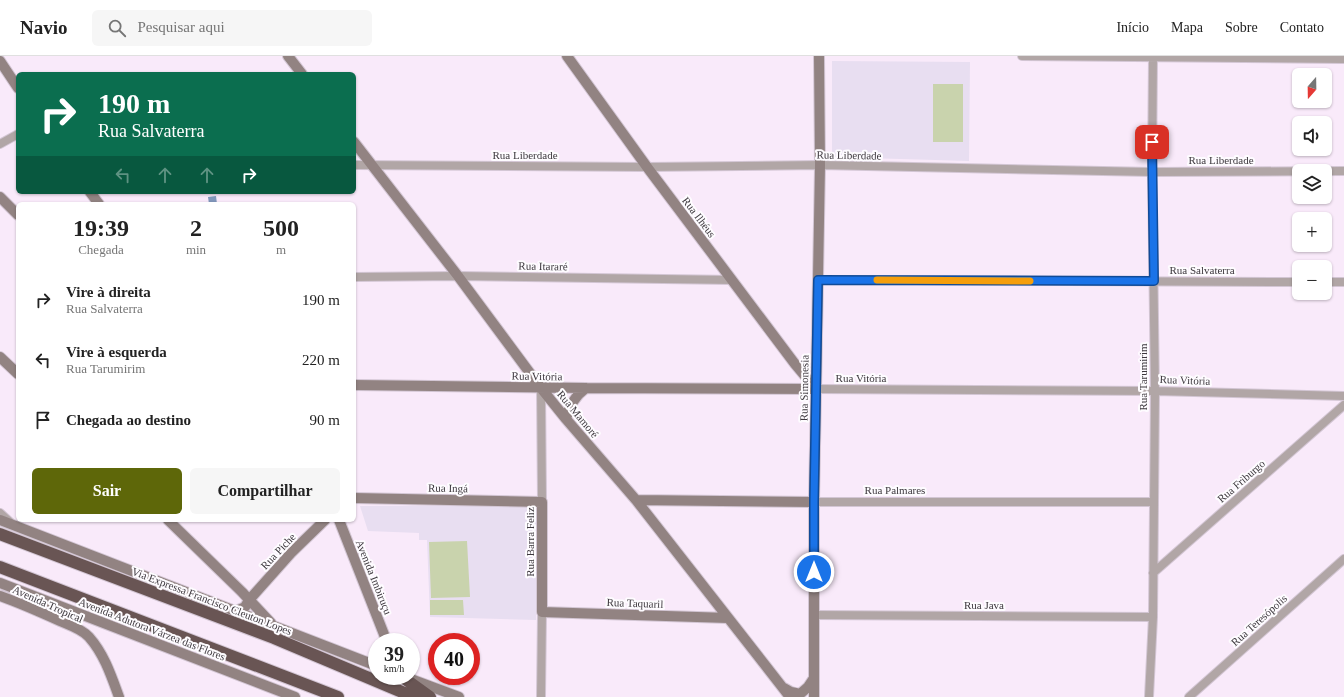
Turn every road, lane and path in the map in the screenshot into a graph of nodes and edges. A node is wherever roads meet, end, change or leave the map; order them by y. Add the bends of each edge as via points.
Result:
1 (288, 56) edge
2 (567, 56) edge
3 (819, 56) edge
4 (1022, 56) edge
5 (1153, 57) edge
6 (1344, 59) edge
7 (0, 61) edge
8 (300, 72) edge
9 (16, 85) edge
10 (16, 135) edge
11 (0, 144) edge
12 (356, 145) edge
13 (356, 165) edge
14 (371, 165) junction
15 (820, 165) junction
16 (647, 167) junction
17 (1344, 171) edge
18 (1152, 172) junction
19 (0, 197) edge
20 (16, 213) edge
21 (458, 276) junction
22 (356, 277) edge
23 (732, 280) junction
24 (818, 280) junction
25 (1154, 281) junction
26 (1292, 282) edge
27 (1332, 282) edge
28 (1344, 282) edge
29 (0, 357) edge
30 (814, 361) junction
31 (795, 364) junction
32 (16, 372) edge
33 (804, 375) junction
34 (356, 385) edge
35 (541, 388) junction
36 (586, 388) junction
37 (816, 389) junction
38 (788, 390) junction
39 (1155, 391) junction
40 (1344, 396) edge
41 (1344, 405) edge
42 (566, 419) junction
43 (356, 498) edge
44 (636, 500) junction
45 (542, 502) junction
46 (814, 502) junction
47 (1154, 502) junction
48 (0, 512) edge
49 (0, 520) edge
50 (170, 522) edge
51 (323, 522) edge
52 (340, 522) edge
53 (12, 525) junction
54 (0, 534) edge
55 (1344, 559) edge
56 (0, 567) edge
57 (1153, 573) junction
58 (0, 583) edge
59 (0, 596) edge
60 (249, 600) junction
61 (236, 611) junction
62 (542, 612) junction
63 (814, 615) junction
64 (1153, 617) junction
65 (728, 618) junction
66 (101, 622) junction
67 (274, 626) junction
68 (383, 633) edge
69 (88, 635) junction
70 (368, 663) edge
71 (814, 678) junction
72 (420, 683) edge
73 (414, 685) edge
74 (781, 685) junction
75 (271, 692) edge
76 (119, 697) edge
77 (295, 697) edge
78 (338, 697) edge
79 (414, 697) edge
80 (430, 697) edge
81 (459, 697) edge
82 (541, 697) edge
83 (790, 697) edge
84 (814, 697) edge
85 (1149, 697) edge
86 (1189, 697) edge

1 - 8 street
2 - 16 street, Rua Ilhéus
3 - 15 street, Rua Simonesia
4 - 5 street
5 - 6 street
5 - 18 street, Rua Tarumirim
7 - 9 street
10 - 11 street
12 - 14 street, Rua Mamoré
13 - 14 street, Rua Liberdade
14 - 16 street, Rua Liberdade
14 - 21 street, Rua Mamoré
15 - 16 street, Rua Liberdade
15 - 18 street, Rua Liberdade
15 - 24 street, Rua Simonesia
16 - 23 street, Rua Ilhéus
17 - 18 street, Rua Liberdade
18 - 25 street, Rua Tarumirim
19 - 20 street
21 - 22 street, Rua Itararé
21 - 23 street, Rua Itararé
21 - 35 street, Rua Mamoré
23 - 31 street, Rua Ilhéus
24 - 25 street, Rua Salvaterra
24 - 30 street, Rua Simonesia
25 - 26 street, Rua Salvaterra
25 - 39 street, Rua Tarumirim
27 - 28 street
29 - 32 street
30 - 31 street via 805,367
30 - 33 street
30 - 37 street, Rua Simonesia
31 - 33 street, Rua Ilhéus
33 - 37 street, Rua Ilhéus
33 - 38 street
34 - 35 street, Rua Vitória
35 - 36 street, Rua Vitória
35 - 42 street, Rua Mamoré
35 - 45 street, Rua Barra Feliz
36 - 38 street, Rua Vitória
36 - 42 street via 573,400
37 - 38 street, Rua Vitória
37 - 39 street, Rua Vitória
37 - 46 street, Rua Simonesia
39 - 40 street, Rua Vitória
39 - 47 street, Rua Tarumirim
41 - 57 street, Rua Friburgo
42 - 44 street, Rua Mamoré
43 - 45 street, Rua Ingá
44 - 46 street, Rua Palmares
44 - 65 street, Rua Mamoré
45 - 62 street, Rua Barra Feliz
46 - 47 street, Rua Palmares
46 - 63 street, Rua Simonesia
47 - 57 street, Rua Tarumirim
48 - 53 street
49 - 53 street
50 - 60 street
51 - 60 street, Rua Piche
52 - 68 street, Avenida Imbiruçu
53 - 61 street
54 - 79 highway, Via Expressa Francisco Cleuton Lopes via 274,638
55 - 86 street, Rua Teresópolis
56 - 78 highway
57 - 64 street, Rua Tarumirim
58 - 66 street, Avenida Adutora Várzea das Flores
59 - 69 street, Avenida Tropical via 21,603
60 - 61 street, Rua Piche via 245,607
60 - 67 street
61 - 67 street
62 - 65 street, Rua Taquaril
62 - 82 street, Rua Barra Feliz
63 - 64 street, Rua Java
63 - 71 street, Rua Simonesia
64 - 85 street, Rua Tarumirim
65 - 74 street, Rua Mamoré
66 - 69 street
66 - 75 street, Avenida Adutora Várzea das Flores
67 - 70 street
69 - 76 street, Avenida Tropical via 100,652
71 - 74 street via 800,694 791,692
71 - 84 street, Rua Simonesia
72 - 81 street
73 - 80 highway
74 - 83 street, Rua Mamoré
75 - 77 street, Avenida Adutora Várzea das Flores

